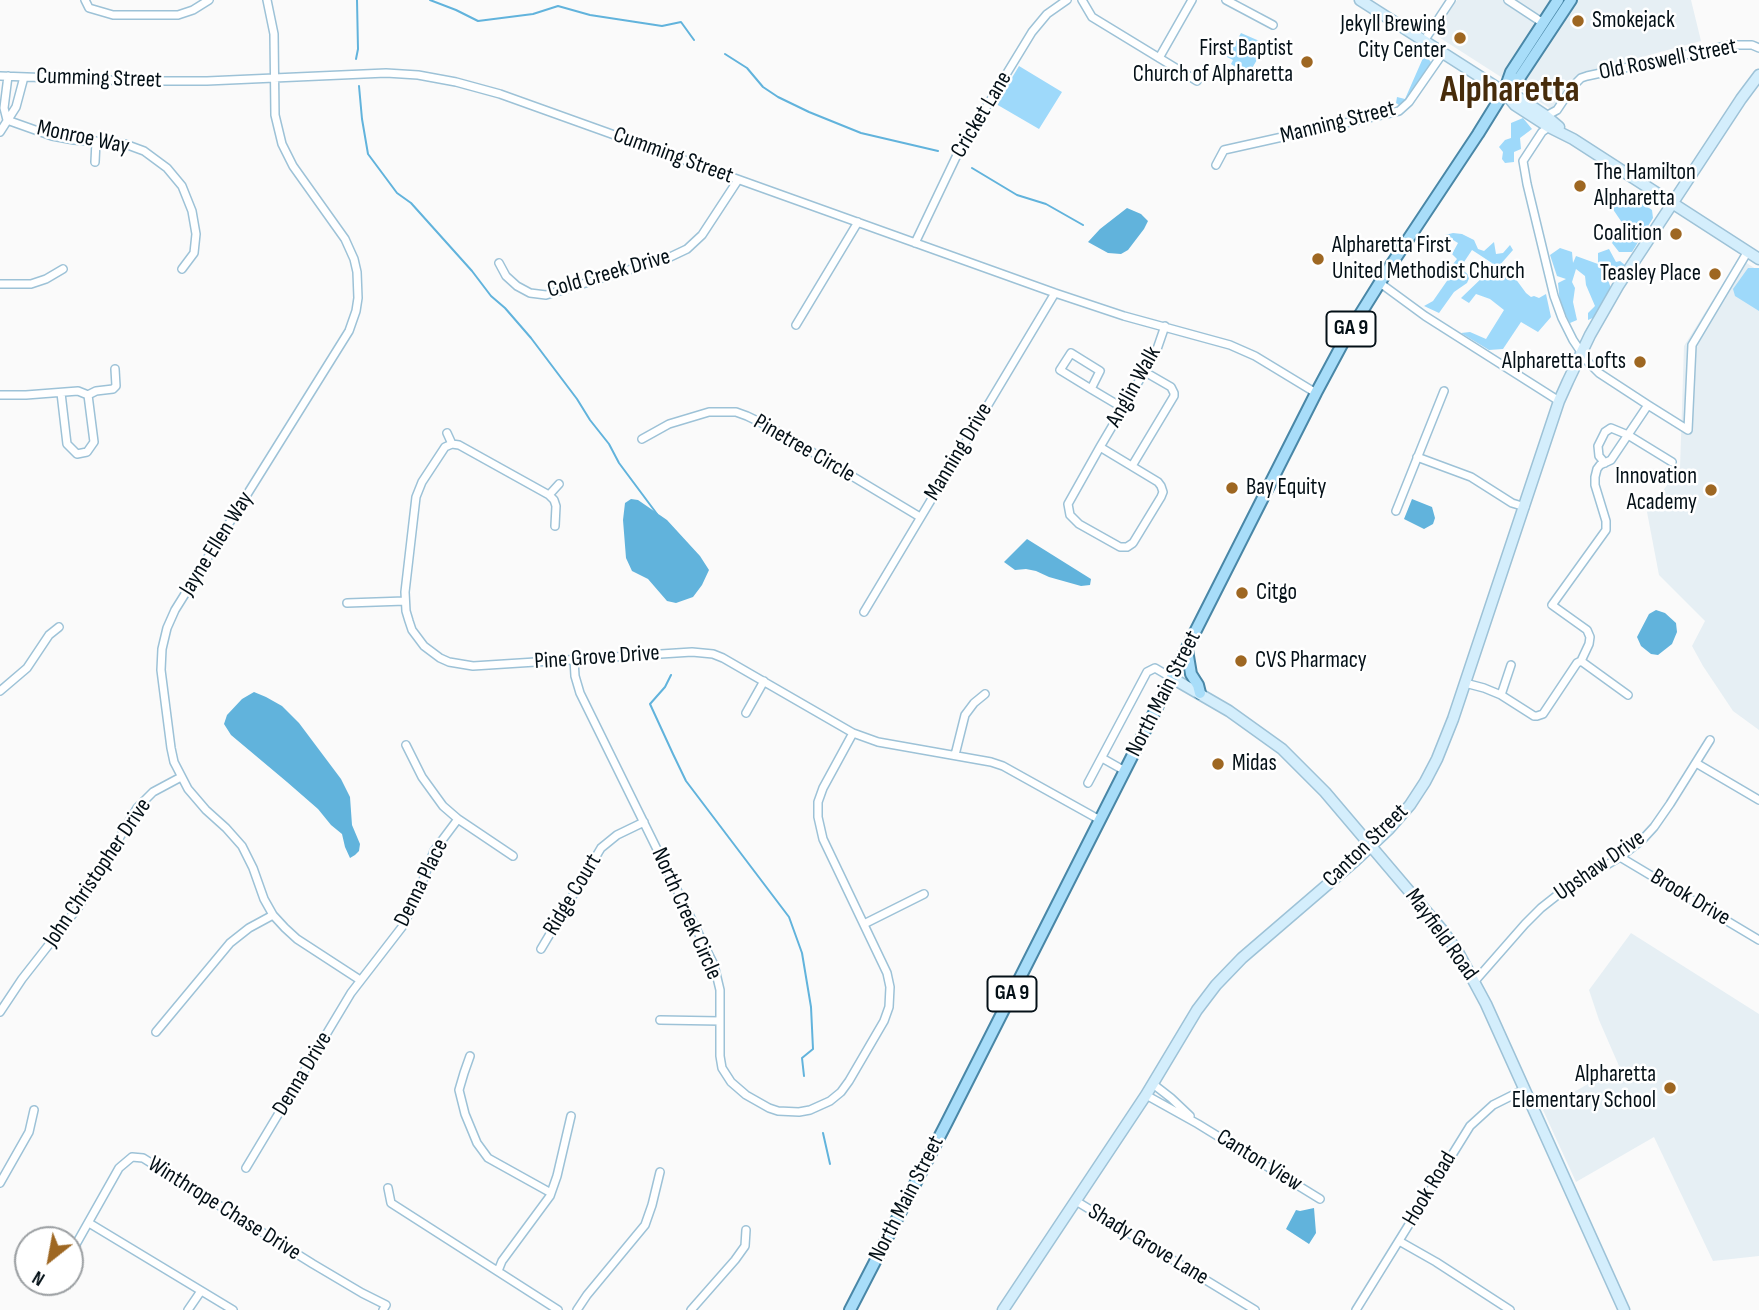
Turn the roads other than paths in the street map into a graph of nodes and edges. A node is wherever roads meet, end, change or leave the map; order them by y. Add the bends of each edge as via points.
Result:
1 (85, 0) edge
2 (209, 0) edge
3 (267, 0) edge
4 (1068, 0) edge
5 (1082, 0) edge
6 (1192, 0) edge
7 (1226, 0) edge
8 (1360, 0) edge
9 (1451, 0) edge
10 (1508, 0) edge
11 (1558, 0) edge
12 (1570, 0) edge
13 (1054, 3) edge
14 (1543, 23) junction
15 (1273, 25) dead end
16 (1424, 41) junction
17 (1759, 48) edge
18 (1443, 53) junction
19 (1159, 58) junction
20 (1759, 75) edge
21 (4, 76) edge
22 (24, 77) junction
23 (275, 78) junction
24 (1197, 81) dead end
25 (1503, 92) junction
26 (1546, 116) junction
27 (7, 120) junction
28 (1549, 127) junction
29 (0, 132) edge
30 (1573, 139) junction
31 (96, 141) junction
32 (95, 162) dead end
33 (1216, 165) dead end
34 (738, 180) junction
35 (1672, 204) junction
36 (858, 222) junction
37 (915, 243) junction
38 (1748, 251) junction
39 (1759, 259) edge
40 (499, 263) dead end
41 (63, 269) dead end
42 (182, 269) dead end
43 (1380, 283) junction
44 (0, 284) edge
45 (1055, 293) junction
46 (796, 325) dead end
47 (1165, 326) junction
48 (1582, 353) junction
49 (115, 369) dead end
50 (1144, 372) junction
51 (1091, 389) junction
52 (1444, 391) dead end
53 (61, 393) junction
54 (1316, 393) junction
55 (0, 395) edge
56 (88, 395) junction
57 (1559, 401) junction
58 (1648, 405) junction
59 (1123, 408) junction
60 (447, 433) dead end
61 (1628, 435) junction
62 (642, 439) dead end
63 (452, 444) junction
64 (1100, 447) junction
65 (1417, 457) junction
66 (1672, 462) dead end
67 (1605, 463) junction
68 (1132, 466) junction
69 (559, 484) dead end
70 (549, 495) junction
71 (1525, 507) junction
72 (1396, 511) dead end
73 (920, 517) junction
74 (555, 526) dead end
75 (405, 601) junction
76 (347, 603) dead end
77 (864, 612) dead end
78 (59, 627) dead end
79 (1187, 649) junction
80 (574, 659) junction
81 (1581, 661) junction
82 (1511, 665) dead end
83 (1172, 678) junction
84 (764, 681) junction
85 (1465, 683) junction
86 (0, 691) edge
87 (1200, 693) junction
88 (985, 694) dead end
89 (1501, 695) junction
90 (1628, 695) dead end
91 (746, 713) dead end
92 (853, 733) junction
93 (1710, 740) dead end
94 (406, 745) dead end
95 (955, 755) junction
96 (1102, 758) junction
97 (1696, 763) junction
98 (1125, 771) junction
99 (181, 777) junction
100 (1088, 783) dead end
101 (1759, 800) edge
102 (457, 819) junction
103 (1100, 820) junction
104 (644, 822) junction
105 (1372, 846) junction
106 (513, 856) dead end
107 (1620, 857) junction
108 (924, 894) dead end
109 (273, 915) junction
110 (864, 924) junction
111 (1759, 940) edge
112 (541, 949) dead end
113 (360, 980) junction
114 (1475, 981) junction
115 (0, 1012) edge
116 (660, 1020) dead end
117 (720, 1021) junction
118 (156, 1032) dead end
119 (470, 1056) dead end
120 (1153, 1084) junction
121 (1525, 1089) junction
122 (1146, 1095) junction
123 (1170, 1097) junction
124 (1165, 1105) junction
125 (34, 1110) dead end
126 (570, 1115) dead end
127 (1198, 1124) junction
128 (246, 1168) dead end
129 (660, 1172) dead end
130 (0, 1183) edge
131 (388, 1188) dead end
132 (551, 1193) junction
133 (1320, 1199) dead end
134 (1076, 1201) junction
135 (89, 1223) junction
136 (747, 1230) dead end
137 (84, 1231) edge
138 (1399, 1241) junction
139 (498, 1271) junction
140 (201, 1291) junction
141 (188, 1310) edge
142 (233, 1310) edge
143 (383, 1310) edge
144 (558, 1310) edge
145 (577, 1310) edge
146 (691, 1310) edge
147 (850, 1310) edge
148 (1003, 1310) edge
149 (1255, 1310) edge
150 (1356, 1310) edge
151 (1510, 1310) edge
152 (1624, 1310) edge

1 - 2 street via 89,8 113,15 178,15
3 - 23 street, Jayne Ellen Way
4 - 13 street, Cricket Lane
5 - 19 street via 1092,17
6 - 19 street
7 - 15 street
8 - 16 street
9 - 16 street
10 - 14 street
11 - 14 main road, GA 9
12 - 25 main road, GA 9 via 1520,77
13 - 37 street, Cricket Lane via 957,155
14 - 25 main road, GA 9
16 - 18 street
17 - 26 street, Old Roswell Street via 1731,45 1587,76 1577,81 1558,110
18 - 25 street
18 - 33 street, Manning Street via 1399,111 1224,150
19 - 24 street
20 - 35 street, Canton Street
21 - 22 street, Cumming Street
21 - 27 street
22 - 23 street, Cumming Street via 133,81
22 - 27 street via 16,107
23 - 34 street, Cumming Street via 386,73 456,82
23 - 99 street, Jayne Ellen Way via 275,115 282,144 345,239 357,272 358,298 349,331 167,628 161,670 171,748
25 - 26 street
25 - 28 street
25 - 43 main road, North Main Street / GA 9
26 - 30 street
27 - 29 street
27 - 31 street, Monroe Way via 52,136
28 - 30 street
28 - 48 street via 1523,161 1555,296
30 - 35 street
31 - 32 street
31 - 42 street, Monroe Way via 144,151 183,186 196,234 194,253
34 - 36 street, Cumming Street
34 - 40 street, Cold Creek Drive via 702,235 668,258 547,295 517,286
35 - 38 street
35 - 48 street, Canton Street via 1618,286
36 - 37 street, Cumming Street
36 - 46 street
37 - 45 street, Cumming Street
38 - 39 street
38 - 58 street via 1692,345 1688,430
41 - 44 street via 31,284
43 - 54 main road, North Main Street / GA 9
43 - 57 street
45 - 47 street, Cumming Street
45 - 73 street, Manning Drive
47 - 50 street, Anglin Walk
47 - 54 street, Cumming Street via 1255,356
48 - 57 street, Canton Street
48 - 58 street via 1599,373
49 - 56 street via 113,389
50 - 59 street, Anglin Walk
50 - 68 street via 1171,387 1174,396
51 - 51 street via 1060,370 1071,353 1100,371
51 - 59 street
52 - 65 street
53 - 55 street
53 - 56 street
53 - 56 street via 67,444 77,454 87,452 94,442
54 - 79 main road, North Main Street / GA 9
57 - 71 street, Canton Street
58 - 61 street
59 - 64 street, Anglin Walk
60 - 63 street
61 - 66 street
61 - 67 street
61 - 67 street via 1608,430 1598,446
62 - 73 street, Pinetree Circle via 669,424 709,412 736,412 772,428
63 - 70 street
63 - 75 street, Pine Grove Drive via 442,450 416,497
64 - 68 street, Anglin Walk
64 - 68 street, Anglin Walk via 1068,510 1079,524 1120,547 1132,543 1163,492 1158,482
65 - 71 street via 1471,477
65 - 72 street
67 - 81 street via 1597,469 1595,481 1606,530 1552,605 1587,630 1589,644
69 - 70 street
70 - 74 street via 556,506
71 - 85 street, Canton Street
73 - 77 street, Manning Drive
75 - 76 street
75 - 80 street, Pine Grove Drive via 418,639 449,662 473,666
78 - 86 street via 27,668
79 - 83 main road, North Main Street / GA 9
79 - 87 main road
80 - 84 street, Pine Grove Drive via 703,652
80 - 104 street, North Creek Circle via 580,693
81 - 89 street via 1537,716
81 - 90 street
82 - 89 street
83 - 87 street, Mayfield Road
83 - 96 street via 1155,668 1147,672
83 - 98 main road, North Main Street / GA 9
84 - 91 street
84 - 92 street, Pine Grove Drive
85 - 89 street
85 - 105 street, Canton Street via 1425,782
87 - 105 street, Mayfield Road via 1282,749
88 - 95 street via 965,715
92 - 95 street, Pine Grove Drive via 878,742
92 - 110 street, North Creek Circle via 823,788 818,817 823,839
93 - 97 street, Upshaw Drive
94 - 102 street, Denna Place via 430,790
95 - 103 street, Pine Grove Drive via 1003,766
96 - 98 street
96 - 100 street
97 - 101 street
97 - 107 street, Upshaw Drive via 1654,827
98 - 103 main road, North Main Street / GA 9
99 - 109 street, Jayne Ellen Way via 197,801 242,846
99 - 115 street, John Christopher Drive via 153,792 137,808 80,905
102 - 106 street, Denna Place
102 - 113 street, Denna Place via 434,851 402,927
103 - 147 main road, North Main Street / GA 9
104 - 112 street, Ridge Court via 601,848
104 - 117 street, North Creek Circle via 714,965
105 - 114 street, Mayfield Road via 1443,931
105 - 120 street, Canton Street via 1216,985
107 - 111 street, Brook Drive
107 - 114 street, Upshaw Drive via 1541,908
108 - 110 street
109 - 113 street, Jayne Ellen Way via 297,939
109 - 118 street via 230,943
110 - 117 street, North Creek Circle via 887,973 889,1007 849,1081 830,1101 810,1110 789,1112 769,1108 746,1095 722,1068
113 - 128 street, Denna Drive
114 - 121 street, Mayfield Road
116 - 117 street
119 - 132 street via 459,1090 477,1143 488,1158
120 - 122 street, Canton Street
120 - 123 street, Canton View
121 - 138 street, Hook Road via 1493,1105 1470,1126
121 - 152 street, Mayfield Road
122 - 124 street, Canton View
122 - 134 street, Canton Street
123 - 124 street
123 - 127 street, Canton View
124 - 127 street, Canton View
125 - 130 street via 29,1132
126 - 132 street
127 - 133 street, Canton View
129 - 145 street via 645,1225
131 - 139 street via 391,1203
132 - 139 street
134 - 148 street, Canton Street
134 - 149 street, Shady Grove Lane
135 - 137 street, Winthrope Chase Drive
135 - 140 street
135 - 143 street, Winthrope Chase Drive via 120,1168 132,1157 143,1158 386,1305
136 - 146 street via 745,1246
138 - 150 street, Hook Road
138 - 151 street
139 - 144 street
140 - 141 street
140 - 142 street

